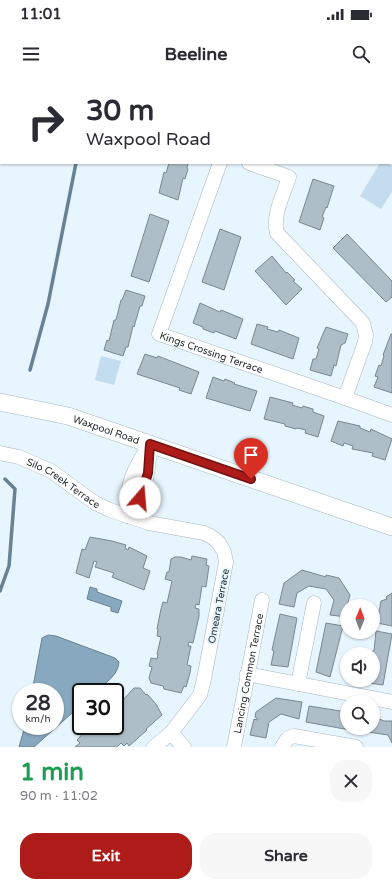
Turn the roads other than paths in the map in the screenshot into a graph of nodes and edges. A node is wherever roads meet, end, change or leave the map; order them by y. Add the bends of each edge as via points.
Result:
1 (220, 164) edge
2 (252, 164) edge
3 (345, 398) junction
4 (0, 402) edge
5 (392, 415) edge
6 (150, 444) junction
7 (0, 453) edge
8 (127, 516) junction
9 (392, 527) edge
10 (262, 600) dead end
11 (314, 602) dead end
12 (247, 674) junction
13 (298, 684) junction
14 (392, 702) edge
15 (171, 733) junction
16 (154, 747) edge
17 (184, 747) edge
18 (234, 747) edge
19 (282, 747) edge
20 (356, 747) edge

1 - 3 street, Kings Crossing Terrace via 159,334
2 - 3 street via 289,177 276,217 278,233 363,323 366,331 365,342
3 - 5 street, Kings Crossing Terrace
4 - 6 street, Waxpool Road via 65,415
6 - 8 street via 148,473 140,498
6 - 9 street, Waxpool Road
7 - 8 street, Silo Creek Terrace via 34,463 61,478 95,503
8 - 15 street, Omeara Terrace via 158,525 204,533 219,543 224,552 226,562 200,694
10 - 12 street, Lancing Common Terrace
11 - 13 street
12 - 13 street
12 - 18 street, Lancing Common Terrace
13 - 14 street
15 - 16 street, Omeara Terrace
15 - 17 street
19 - 20 street via 288,738 294,736

